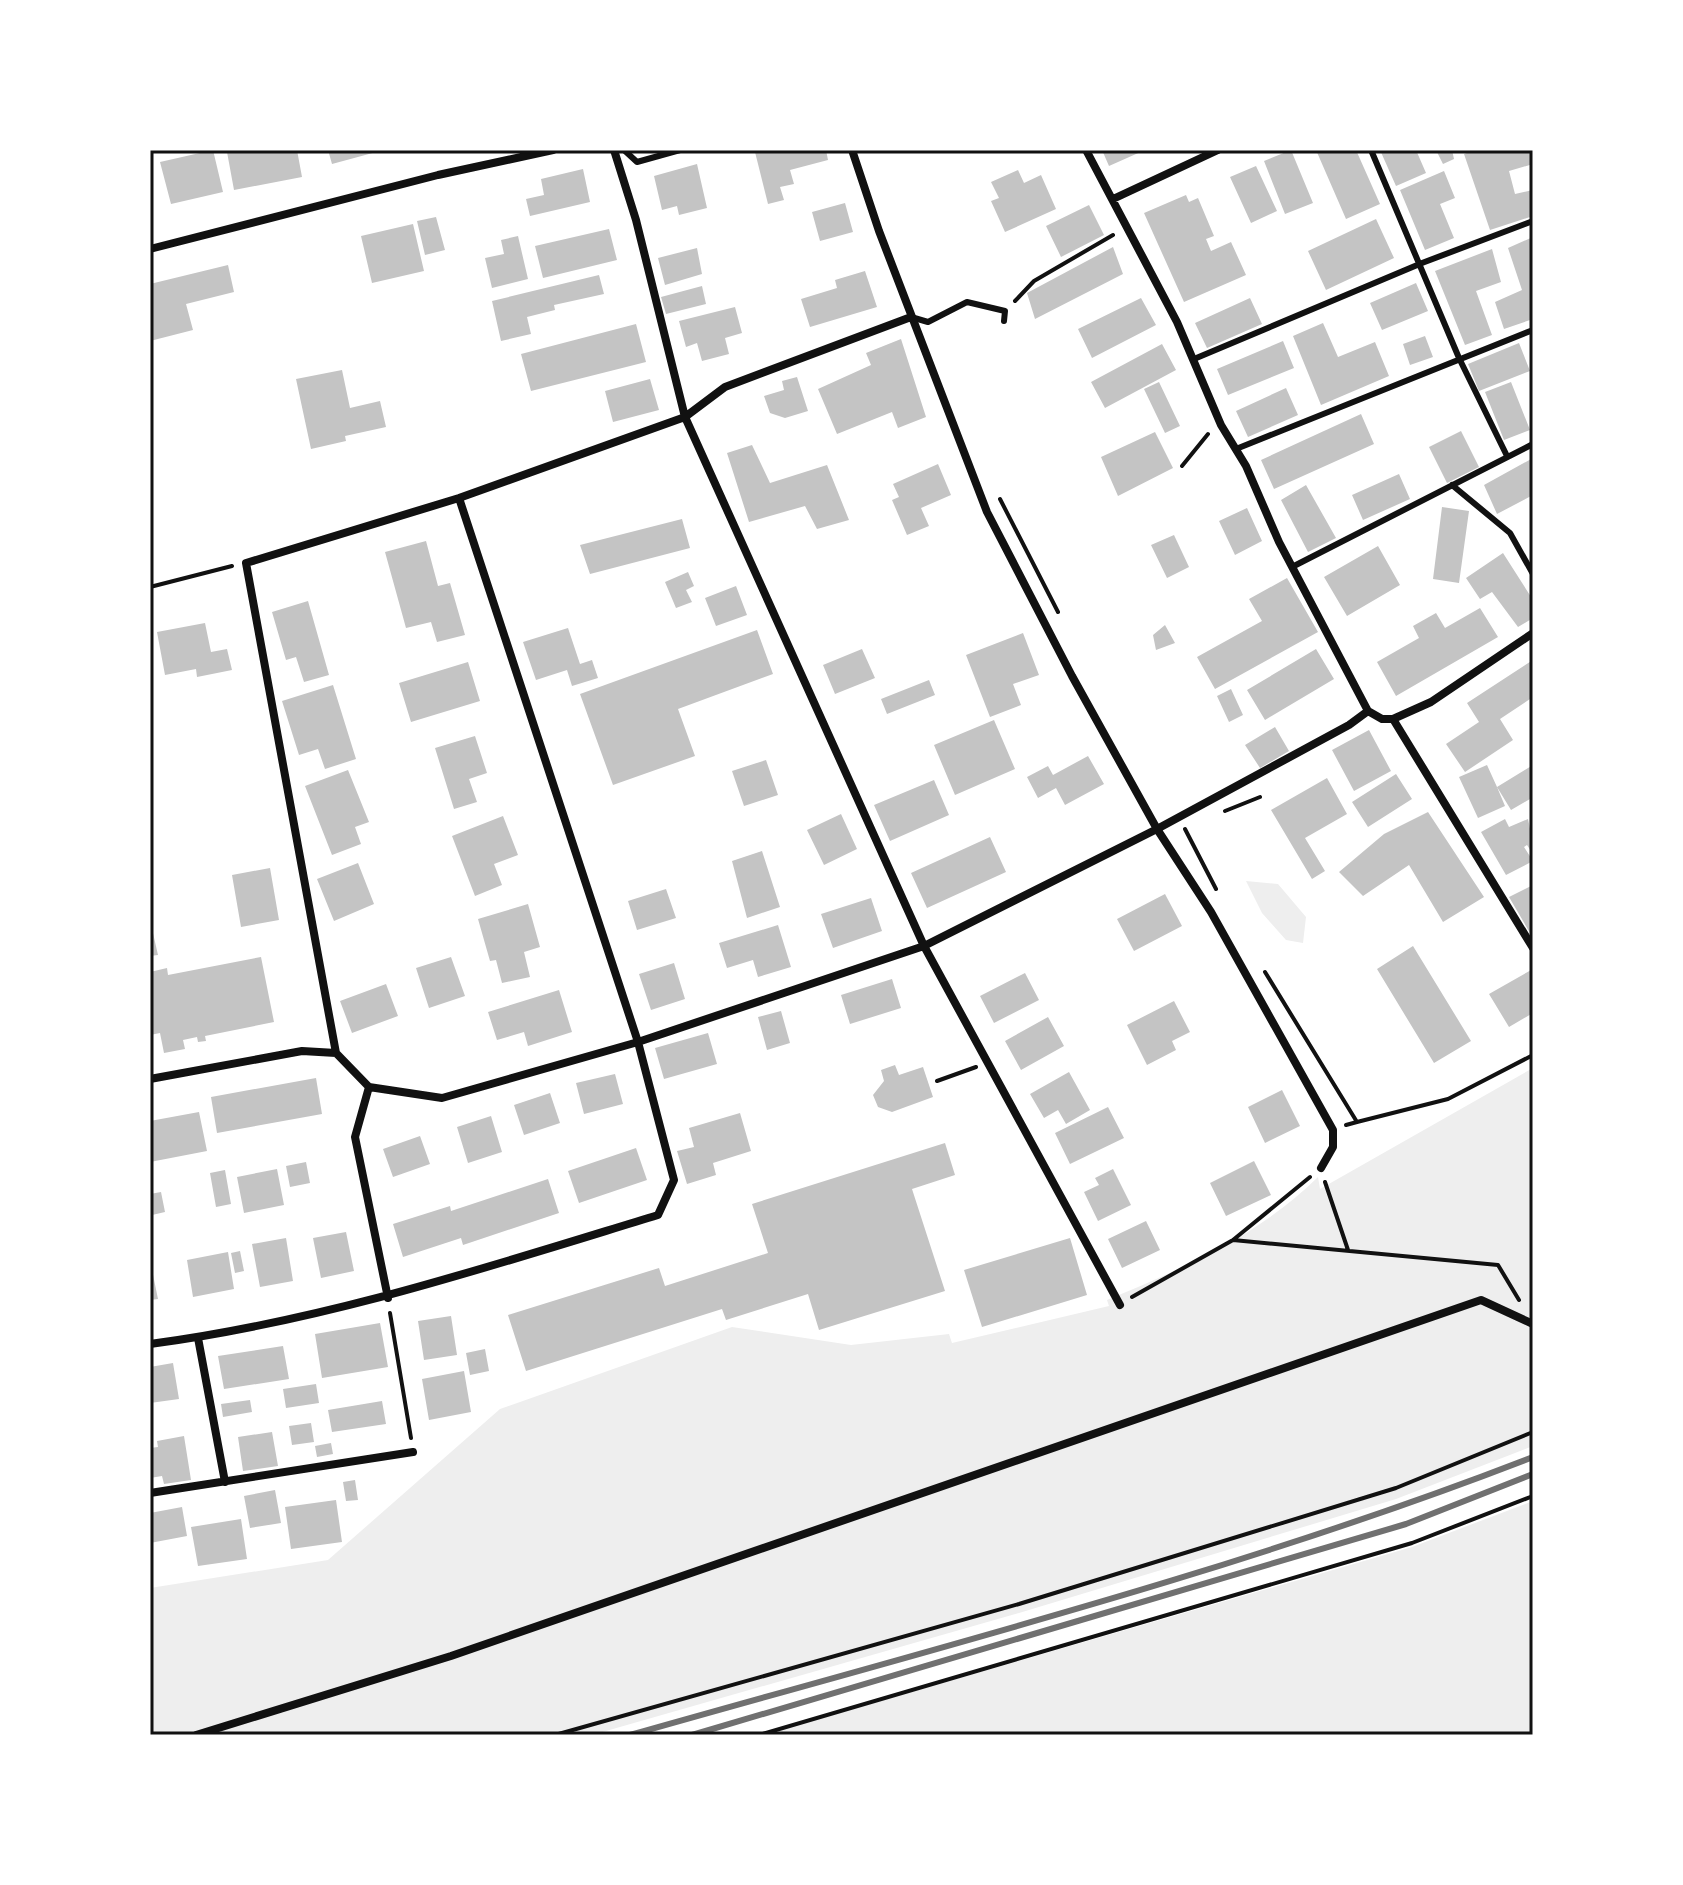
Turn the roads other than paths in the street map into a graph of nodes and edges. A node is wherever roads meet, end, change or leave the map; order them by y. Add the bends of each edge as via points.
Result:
1 (553, 150) edge
2 (614, 150) edge
3 (624, 150) edge
4 (680, 150) edge
5 (852, 150) edge
6 (1086, 150) edge
7 (1218, 150) edge
8 (1371, 150) edge
9 (1113, 199) junction
10 (1533, 221) edge
11 (150, 249) edge
12 (1422, 263) junction
13 (911, 317) junction
14 (1004, 321) dead end
15 (1533, 330) edge
16 (1459, 358) junction
17 (1194, 359) junction
18 (685, 417) junction
19 (1533, 444) edge
20 (1236, 449) junction
21 (1507, 456) junction
22 (1452, 485) junction
23 (459, 498) junction
24 (1292, 567) junction
25 (1533, 574) edge
26 (1533, 633) edge
27 (1368, 711) junction
28 (1393, 719) junction
29 (1157, 829) junction
30 (924, 946) junction
31 (1533, 948) edge
32 (638, 1042) junction
33 (336, 1053) junction
34 (150, 1079) edge
35 (369, 1087) junction
36 (1321, 1168) road end
37 (388, 1298) junction
38 (1120, 1305) road end
39 (1533, 1324) edge
40 (198, 1338) junction
41 (150, 1344) edge
42 (413, 1452) road end
43 (225, 1482) junction
44 (150, 1493) edge
45 (196, 1735) edge

1 - 11 street
2 - 18 street
3 - 4 lane via 637,162
5 - 13 street
6 - 9 street
7 - 9 street
8 - 12 lane
9 - 17 street
10 - 12 lane
12 - 16 lane
12 - 17 lane
13 - 14 lane via 928,322 967,302 1005,311
13 - 18 street via 725,387
13 - 29 street via 987,512
15 - 16 lane
16 - 20 lane
16 - 21 lane
17 - 20 street
18 - 23 street
18 - 30 street
19 - 21 lane
20 - 24 street
21 - 22 lane
22 - 24 lane
22 - 25 lane via 1510,533
23 - 32 street
23 - 33 street via 246,563
24 - 27 street
26 - 28 street via 1431,702
27 - 28 street
27 - 29 street
28 - 31 street
29 - 30 street
29 - 36 street via 1211,912 1333,1130 1333,1147
30 - 32 street
30 - 38 street
32 - 35 street via 442,1098
32 - 37 street via 674,1180 658,1215
33 - 34 street via 302,1051
33 - 35 street
35 - 37 street via 355,1137
37 - 40 street
39 - 45 street via 1481,1300 451,1656
40 - 41 street
40 - 43 street
42 - 43 street
43 - 44 street

